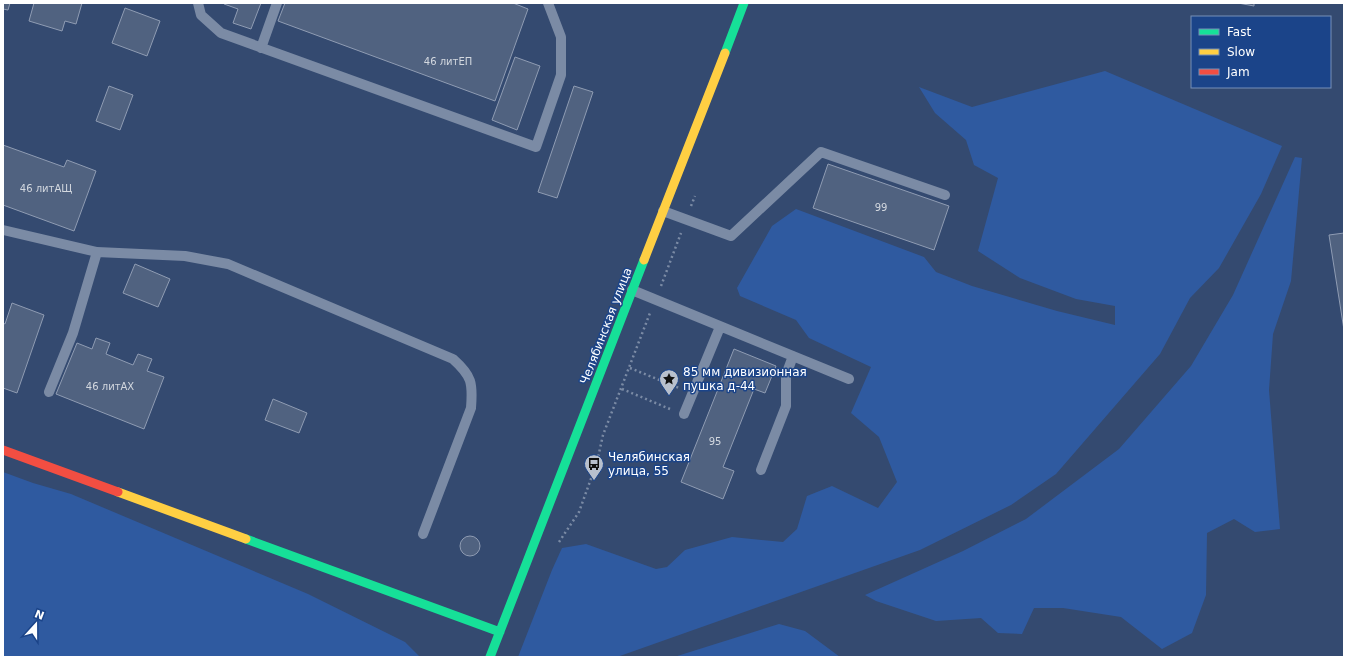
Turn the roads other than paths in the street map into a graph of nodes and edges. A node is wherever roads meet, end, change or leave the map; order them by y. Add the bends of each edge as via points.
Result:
1 (198, 3) edge
2 (277, 3) edge
3 (549, 3) edge
4 (744, 3) edge
5 (261, 48) junction
6 (945, 195) dead end
7 (663, 210) junction
8 (3, 230) edge
9 (97, 252) junction
10 (632, 290) junction
11 (720, 327) junction
12 (793, 356) junction
13 (849, 379) dead end
14 (49, 392) dead end
15 (684, 414) road end
16 (3, 450) edge
17 (761, 470) dead end
18 (423, 534) dead end
19 (500, 632) junction
20 (490, 657) edge

1 - 5 lane via 202,15 221,33
2 - 5 lane
3 - 5 lane via 561,37 561,75 536,147
4 - 7 street, Челябинская улица
6 - 7 lane via 821,152 731,236
7 - 10 street, Челябинская улица
8 - 9 lane
9 - 14 lane via 73,333
9 - 18 lane via 185,256 228,264 453,359 466,371 473,386 471,408
10 - 11 lane
10 - 19 street, Челябинская улица
11 - 12 lane
11 - 15 lane
12 - 13 lane
12 - 17 lane via 786,375 786,406
16 - 19 street
19 - 20 street, Челябинская улица

